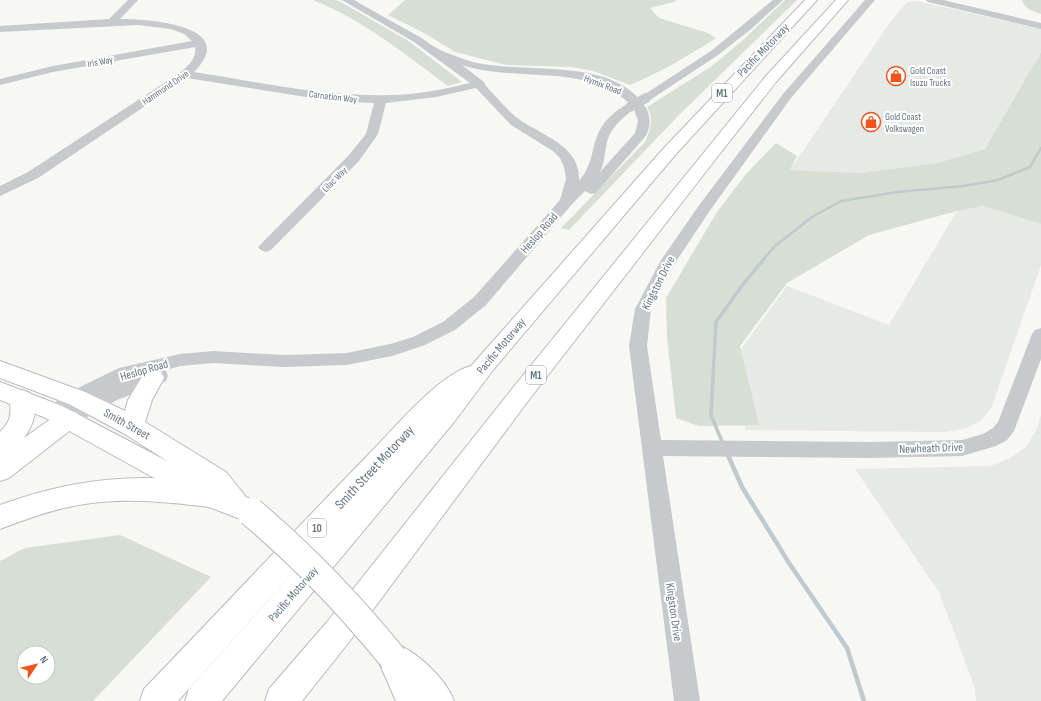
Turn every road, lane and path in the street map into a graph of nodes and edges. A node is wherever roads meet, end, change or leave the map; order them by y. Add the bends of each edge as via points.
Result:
1 (133, 0) edge
2 (347, 0) edge
3 (778, 0) edge
4 (811, 0) edge
5 (842, 0) edge
6 (870, 0) edge
7 (931, 0) edge
8 (112, 22) junction
9 (1041, 26) edge
10 (0, 29) edge
11 (200, 43) junction
12 (435, 51) junction
13 (185, 74) junction
14 (0, 82) edge
15 (480, 84) junction
16 (381, 99) junction
17 (0, 192) edge
18 (567, 201) junction
19 (266, 247) dead end
20 (520, 255) junction
21 (1041, 334) edge
22 (242, 360) junction
23 (485, 364) junction
24 (0, 369) edge
25 (153, 378) junction
26 (0, 391) edge
27 (22, 399) junction
28 (73, 409) junction
29 (132, 426) junction
30 (0, 448) edge
31 (652, 448) junction
32 (0, 452) edge
33 (0, 471) edge
34 (210, 496) junction
35 (244, 509) junction
36 (0, 517) edge
37 (394, 658) junction
38 (156, 701) edge
39 (201, 701) edge
40 (282, 701) edge
41 (412, 701) edge
42 (438, 701) edge
43 (687, 701) edge

1 - 8 street
2 - 12 street, Hymix Road
3 - 18 street, Heslop Road, bridge via 695,68 619,115 609,125 600,142 595,169 583,186
4 - 23 main road, Pacific Motorway / M1 via 670,151
5 - 40 main road, Pacific Motorway / M1 via 771,79 698,170
6 - 31 street, Kingston Drive via 787,96 705,207 667,263 643,309 638,346
7 - 9 street
8 - 10 street
8 - 11 street via 151,22 169,25 190,32
11 - 13 street, Hammond Drive via 201,54 198,62
11 - 14 street, Iris Way via 53,69
12 - 15 street, Hymix Road
12 - 20 street, Hymix Road via 457,61 488,69 557,72 594,79 626,93 643,114 642,134 636,141 540,243
13 - 16 street, Carnation Way via 331,97
13 - 17 street, Hammond Drive via 33,175
15 - 16 street, Carnation Way via 436,94
15 - 18 street, Hymix Road via 515,122 549,141 566,156 571,167 572,179
16 - 19 street, Lilac Way via 372,134 354,158
18 - 20 street, Heslop Road
20 - 22 street, Heslop Road via 464,316 419,341 392,350 347,359
21 - 31 street, Newheath Drive via 1007,426 1000,434 989,440 962,448
22 - 25 street, Heslop Road via 195,367
22 - 28 street, Heslop Road via 213,357 160,364 126,374 96,387
23 - 38 main road, Smith Street Motorway / 10 via 444,392
23 - 39 main road, Pacific Motorway / M1 via 446,416
24 - 28 main road, Smith Street
25 - 28 street, Heslop Road
25 - 29 main road via 140,400
26 - 27 main road, Smith Street
27 - 28 main road, Smith Street
27 - 30 main road via 22,422
28 - 29 main road, Smith Street
28 - 32 main road via 25,431
28 - 33 main road
28 - 34 main road, Smith Street
29 - 35 main road, Smith Street via 217,479
31 - 43 street, Kingston Drive
34 - 35 main road, Smith Street
34 - 36 main road via 150,489 110,490 60,498
35 - 37 main road, Smith Street, bridge via 300,554
37 - 41 main road, Smith Street
37 - 42 main road, Smith Street via 427,687

